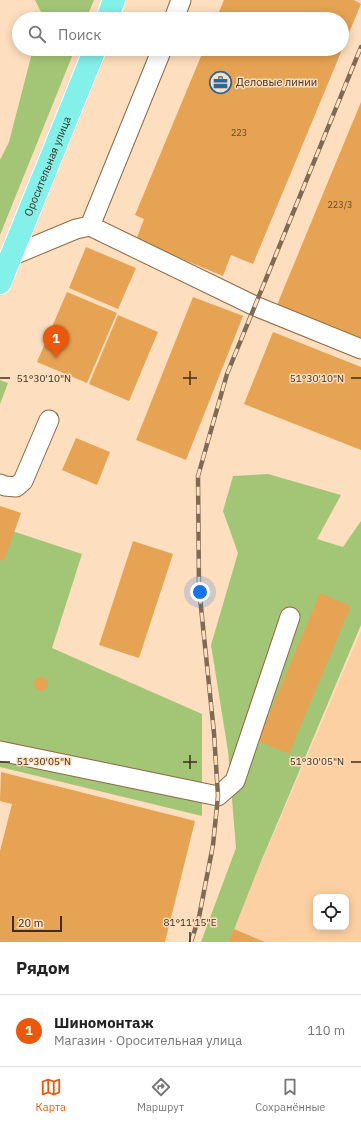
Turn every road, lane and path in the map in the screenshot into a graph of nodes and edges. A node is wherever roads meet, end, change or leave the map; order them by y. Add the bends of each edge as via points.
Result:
1 (114, 0) edge
2 (181, 0) edge
3 (110, 12) edge
4 (177, 12) edge
5 (92, 56) edge
6 (159, 56) edge
7 (90, 226) junction
8 (11, 256) junction
9 (0, 283) edge
10 (361, 349) edge
11 (49, 420) dead end
12 (0, 484) edge
13 (290, 617) dead end
14 (0, 751) edge

1 - 3 main road
2 - 4 lane
5 - 8 main road, Оросительная улица
6 - 7 lane
7 - 8 lane
7 - 10 lane via 255,306
8 - 9 main road, Оросительная улица
11 - 12 lane via 23,481 16,487
13 - 14 lane via 235,781 218,796

